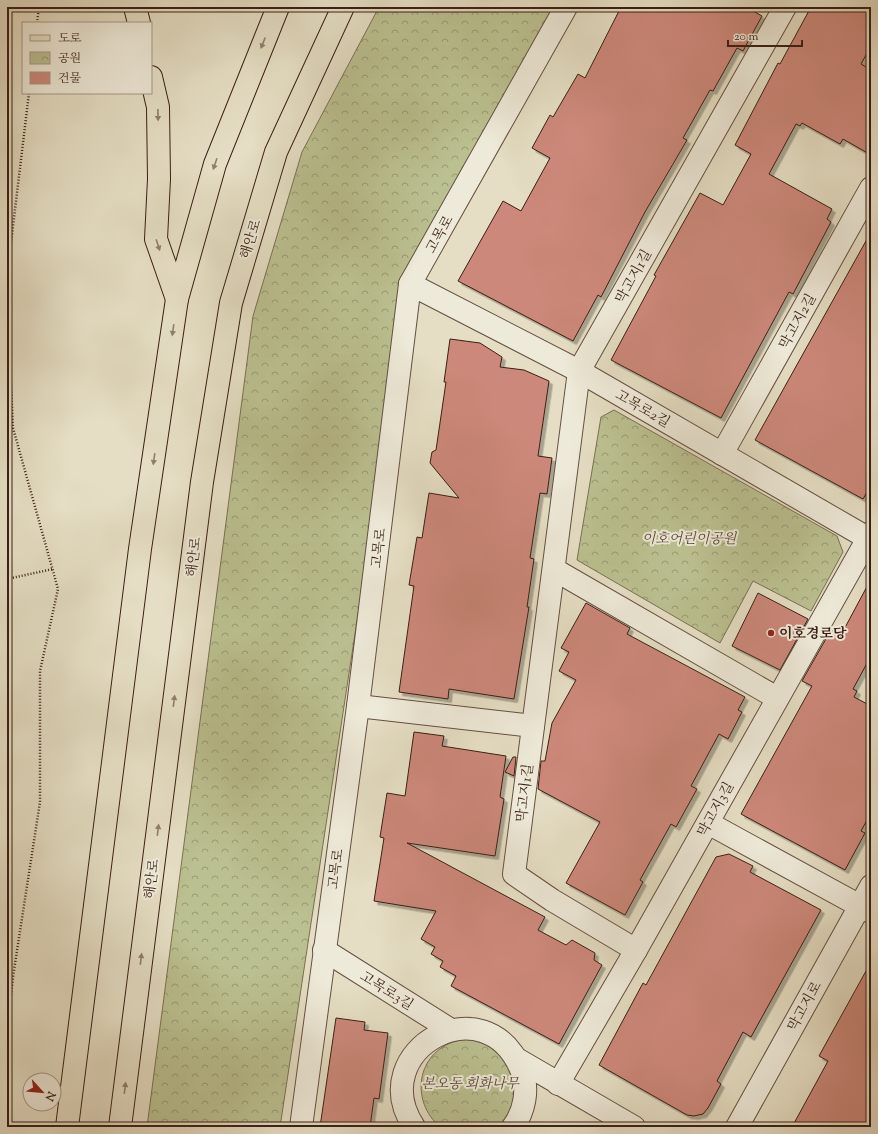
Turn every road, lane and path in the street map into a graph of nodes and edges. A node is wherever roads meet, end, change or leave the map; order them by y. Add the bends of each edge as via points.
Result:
1 (39, 7) edge
2 (135, 7) edge
3 (278, 7) edge
4 (343, 7) edge
5 (566, 7) edge
6 (785, 7) edge
7 (37, 22) edge
8 (138, 22) edge
9 (152, 81) edge
10 (29, 94) edge
11 (871, 188) edge
12 (7, 276) edge
13 (410, 284) junction
14 (177, 299) junction
15 (7, 305) edge
16 (579, 371) junction
17 (722, 454) junction
18 (870, 537) edge
19 (53, 569) junction
20 (554, 570) junction
21 (7, 580) edge
22 (776, 698) junction
23 (358, 706) junction
24 (533, 726) junction
25 (708, 823) junction
26 (871, 886) edge
27 (865, 909) edge
28 (324, 950) junction
29 (636, 950) junction
30 (7, 1026) edge
31 (451, 1030) junction
32 (517, 1059) junction
33 (558, 1084) junction
34 (67, 1127) edge
35 (120, 1127) edge
36 (301, 1127) edge
37 (414, 1127) edge
38 (513, 1127) edge
39 (634, 1127) edge
40 (737, 1127) edge

1 - 7 path
2 - 8 main road
3 -> 14 main road via 215,164
35 -> 4 main road, 해안로 via 202,482 231,303 276,152
5 - 13 street, 고목로
6 - 16 street, 막고지1길
9 -> 14 main road via 158,107 159,180 156,239
10 - 12 path
11 - 17 street, 막고지2길
13 - 16 street, 고목로2길
13 - 23 street, 고목로
14 -> 34 main road via 140,549
15 - 19 path via 13,428
16 - 17 street, 고목로2길
16 - 20 street, 막고지1길
17 - 18 street, 고목로2길
18 - 22 street, 막고지3길
19 - 21 path
19 - 30 path via 58,589 40,671 40,802
20 - 22 street
20 - 24 street, 막고지1길
22 - 25 street, 막고지3길
23 - 24 street
23 - 28 street, 고목로
24 - 29 street, 막고지1길 via 514,874
25 - 27 street
25 - 29 street, 막고지3길
26 - 27 street, 막고지로
27 - 40 street, 막고지로
28 - 31 street, 고목로3길
28 - 36 street, 고목로
29 - 33 street, 막고지3길
31 - 32 street via 469,1028 488,1034 503,1043
31 - 37 street via 434,1037 419,1048 408,1064 403,1081 402,1100
32 - 33 street
32 - 38 street via 524,1078 525,1100 519,1120
33 - 39 street

